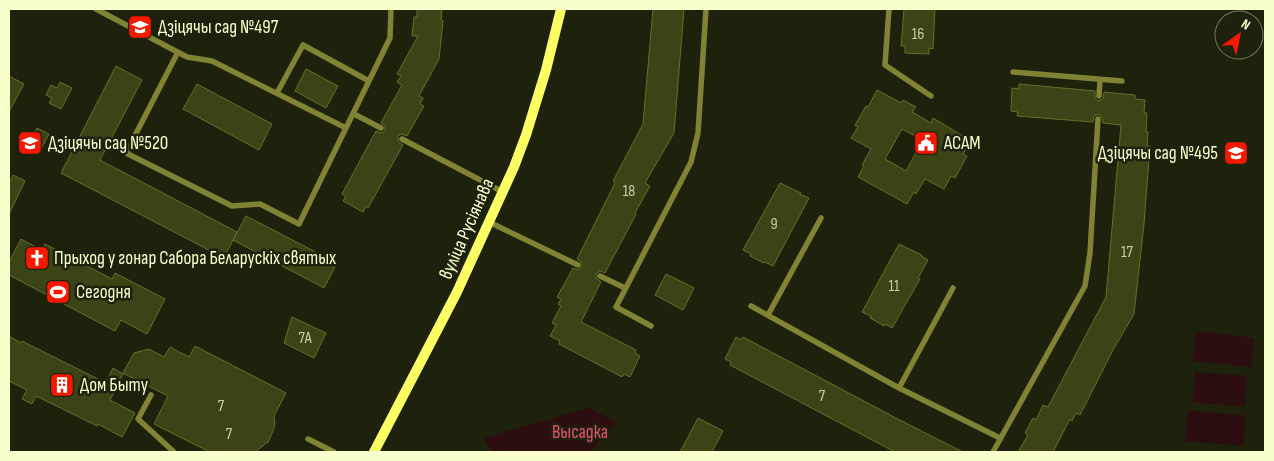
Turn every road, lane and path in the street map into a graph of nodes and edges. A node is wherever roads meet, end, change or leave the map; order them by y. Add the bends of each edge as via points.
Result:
1 (96, 9) edge
2 (391, 9) edge
3 (561, 9) edge
4 (706, 9) edge
5 (889, 9) edge
6 (178, 52) junction
7 (1012, 72) dead end
8 (1100, 80) junction
9 (369, 81) junction
10 (1122, 81) dead end
11 (277, 93) junction
12 (931, 96) dead end
13 (1099, 96) dead end
14 (354, 114) junction
15 (1098, 119) dead end
16 (346, 128) junction
17 (381, 128) dead end
18 (402, 139) dead end
19 (503, 192) junction
20 (821, 218) dead end
21 (489, 222) junction
22 (578, 265) dead end
23 (600, 276) dead end
24 (625, 288) junction
25 (953, 288) dead end
26 (751, 306) dead end
27 (768, 315) junction
28 (651, 326) dead end
29 (899, 388) junction
30 (151, 395) dead end
31 (1000, 438) junction
32 (308, 439) dead end
33 (174, 452) edge
34 (334, 452) edge
35 (374, 452) edge
36 (992, 452) edge

1 - 6 lane
2 - 9 lane via 390,38
3 - 19 main road, вуліца Русіянава via 533,113
4 - 24 lane via 698,133 691,162
5 - 12 lane via 886,65
6 - 11 lane via 212,61
6 - 16 lane via 126,153 232,206 260,204 300,224
7 - 8 lane
8 - 10 lane
8 - 13 lane
9 - 11 lane via 303,45
9 - 14 lane
11 - 16 lane
14 - 16 lane
14 - 17 lane
15 - 31 lane via 1085,286
18 - 19 lane
19 - 21 main road, вуліца Русіянава
20 - 27 lane
21 - 22 lane
21 - 35 main road, вуліца Русіянава via 457,292
23 - 24 lane
24 - 28 lane via 616,307
25 - 29 lane
26 - 27 lane
27 - 29 lane
29 - 31 lane
30 - 33 lane via 138,420
31 - 36 lane
32 - 34 lane

